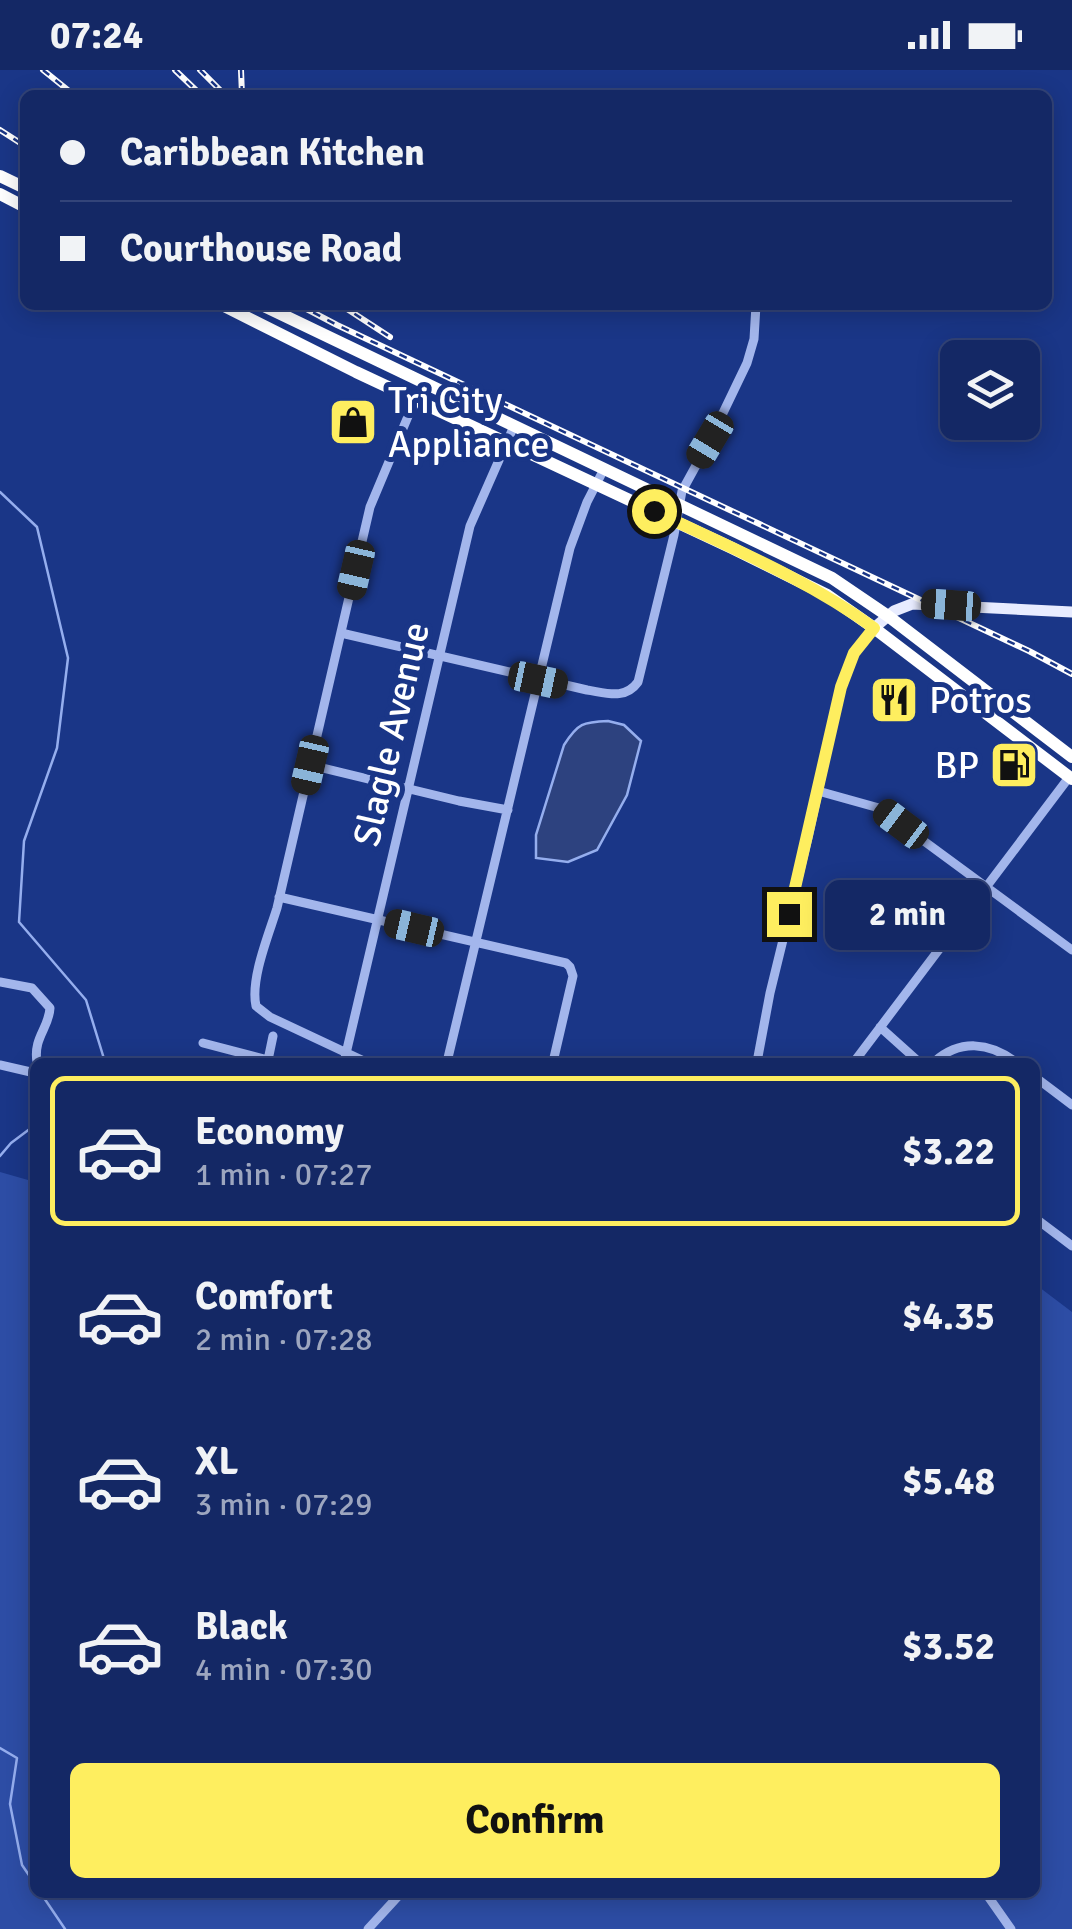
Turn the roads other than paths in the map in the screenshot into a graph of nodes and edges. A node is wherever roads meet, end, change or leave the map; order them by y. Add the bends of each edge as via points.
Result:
1 (232, 310) edge
2 (272, 310) edge
3 (756, 310) edge
4 (426, 384) junction
5 (416, 400) junction
6 (514, 426) junction
7 (506, 442) junction
8 (604, 469) junction
9 (596, 484) junction
10 (679, 504) junction
11 (676, 522) junction
12 (1072, 612) edge
13 (888, 616) junction
14 (874, 628) junction
15 (341, 633) junction
16 (440, 656) junction
17 (538, 680) junction
18 (1072, 757) edge
19 (310, 765) junction
20 (1071, 777) edge
21 (408, 788) junction
22 (818, 791) junction
23 (508, 810) junction
24 (987, 886) junction
25 (280, 897) junction
26 (378, 920) junction
27 (477, 942) junction
28 (1072, 950) edge
29 (0, 982) edge
30 (880, 1027) junction
31 (273, 1036) dead end
32 (203, 1043) dead end
33 (37, 1058) edge
34 (256, 1058) edge
35 (268, 1058) edge
36 (346, 1058) edge
37 (448, 1058) edge
38 (554, 1058) edge
39 (757, 1058) edge
40 (857, 1058) edge
41 (915, 1058) edge
42 (940, 1058) edge
43 (1010, 1058) edge
44 (0, 1065) edge
45 (30, 1072) edge
46 (1040, 1081) edge
47 (1072, 1105) edge
48 (1040, 1222) edge
49 (1072, 1246) edge
50 (396, 1898) edge
51 (989, 1898) edge
52 (368, 1929) edge
53 (1011, 1929) edge

1 - 5 highway
2 - 4 highway
3 - 10 street via 747,362
4 - 5 street
4 - 6 highway
5 - 7 highway
5 - 15 street via 372,502
6 - 7 street, Slagle Avenue
6 - 8 highway
7 - 9 highway
7 - 16 street, Slagle Avenue via 473,517
8 - 9 street
8 - 10 highway
9 - 11 highway
9 - 17 street via 570,548
10 - 11 street
10 - 13 highway via 832,578
11 - 14 highway via 827,595
11 - 17 street via 638,682 622,694
12 - 13 main road via 926,603
13 - 14 main road
13 - 18 highway
14 - 20 highway
14 - 22 street via 848,664
15 - 16 street
15 - 19 street
16 - 17 street
16 - 21 street, Slagle Avenue
17 - 23 street
19 - 21 street
19 - 25 street
20 - 24 street
21 - 23 street
21 - 26 street, Slagle Avenue
22 - 24 street via 879,808
22 - 39 street
23 - 27 street
24 - 28 street
24 - 30 street
25 - 26 street
25 - 36 street via 256,1006
26 - 27 street
26 - 36 street, Slagle Avenue
27 - 37 street
27 - 38 street via 570,968
29 - 33 street via 32,988 50,1008
30 - 40 street
30 - 41 street
31 - 35 street
32 - 34 street
42 - 43 street via 977,1045
44 - 45 street
46 - 47 street
48 - 49 street
50 - 52 street
51 - 53 street

